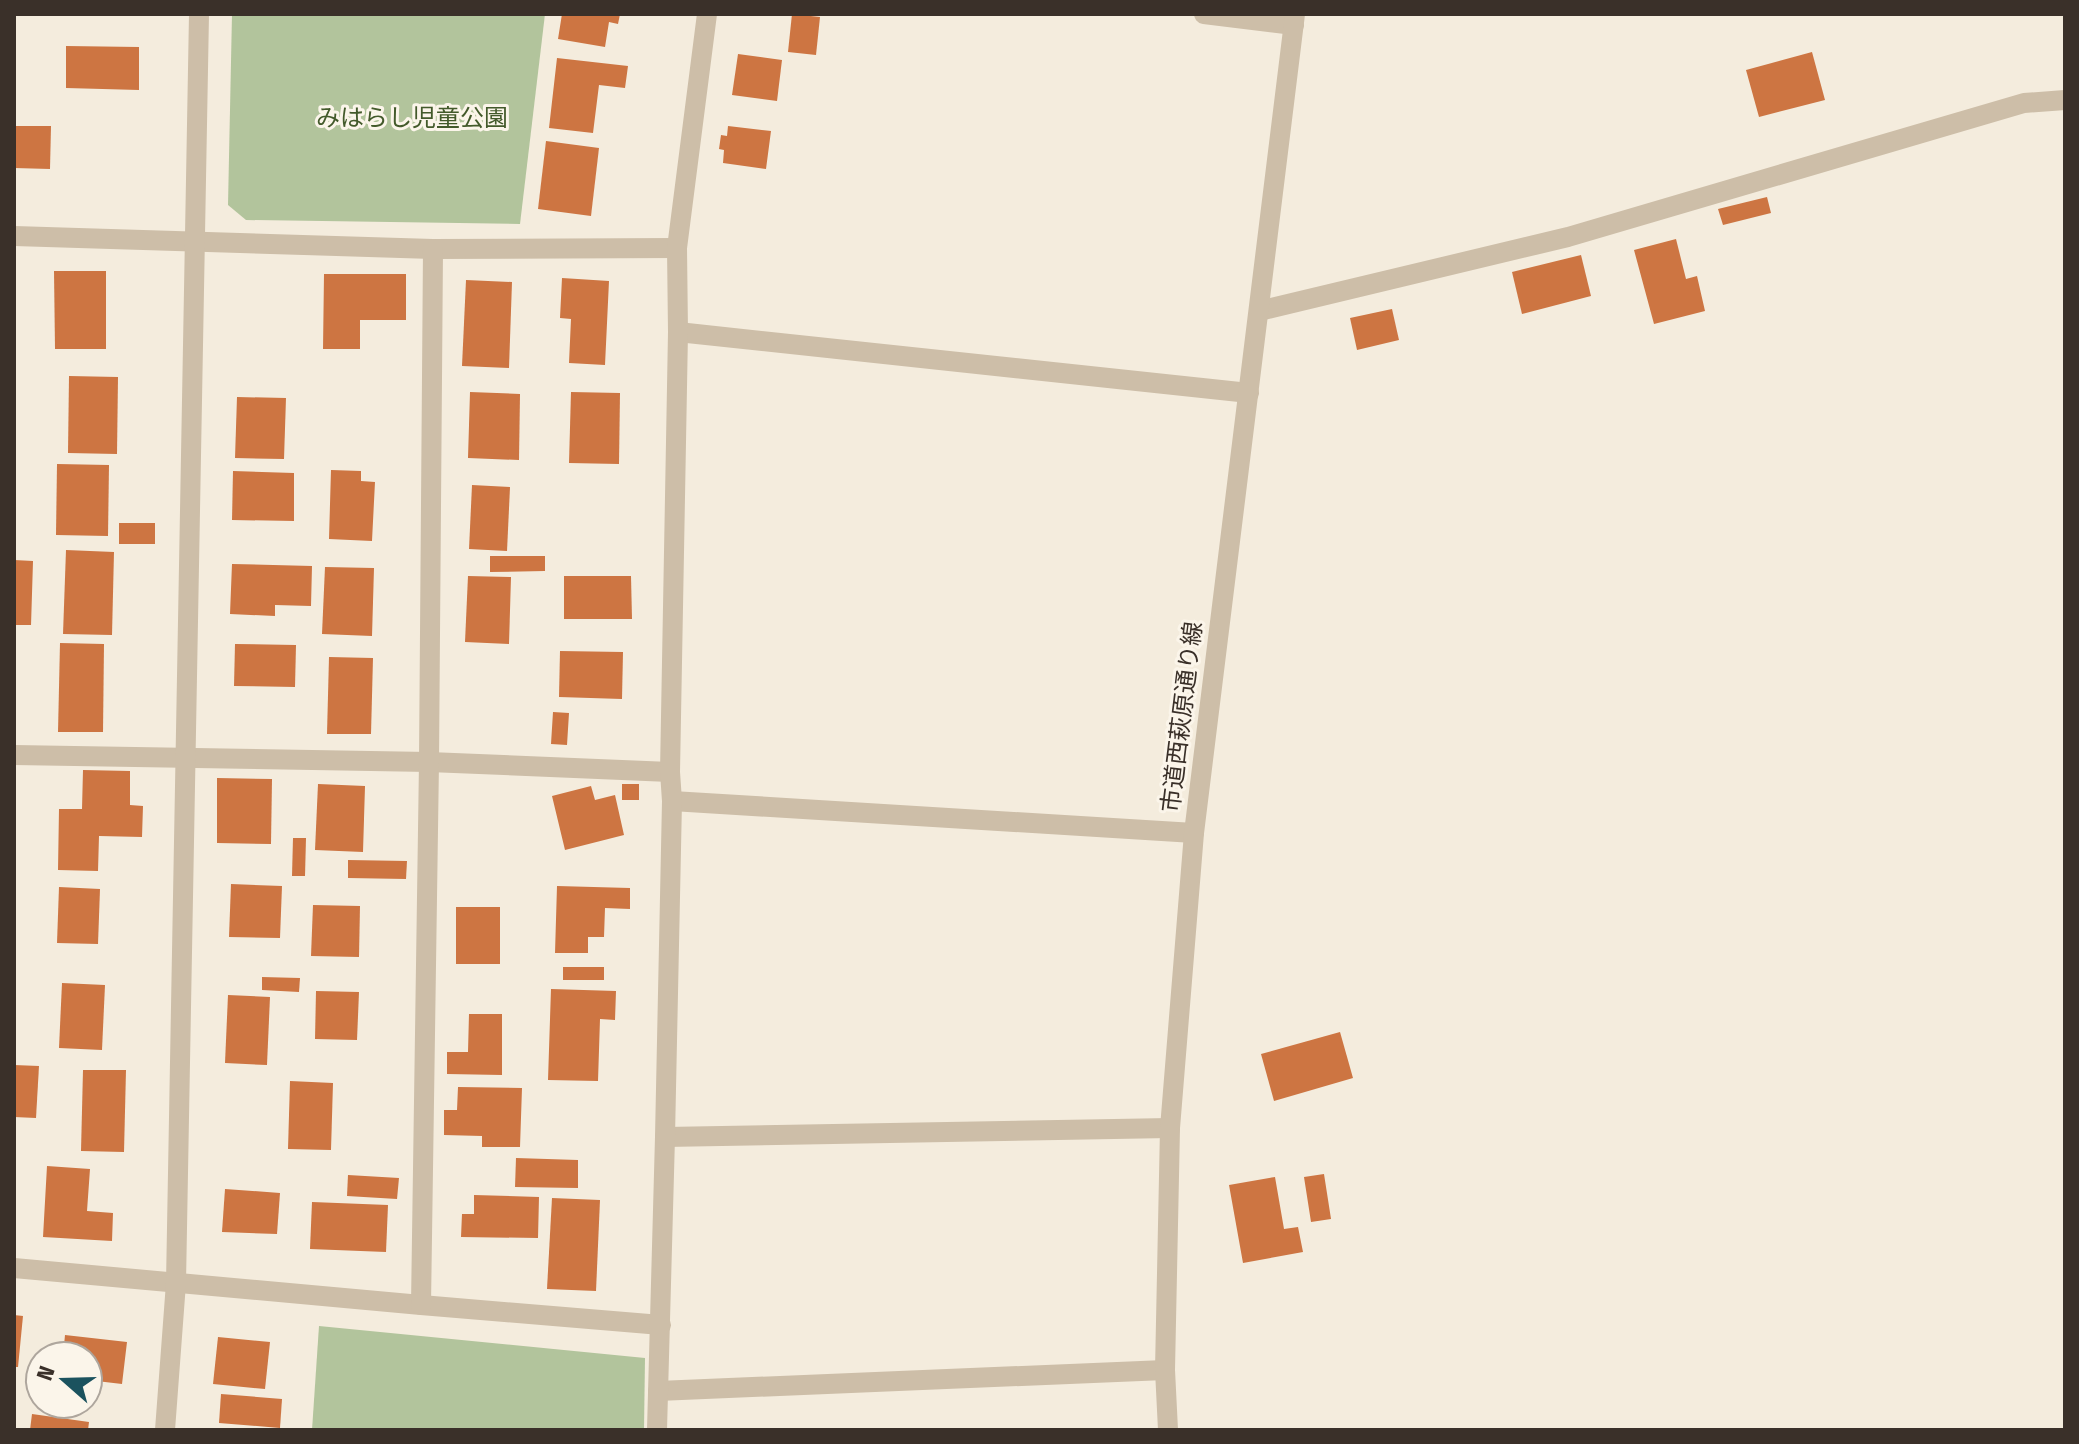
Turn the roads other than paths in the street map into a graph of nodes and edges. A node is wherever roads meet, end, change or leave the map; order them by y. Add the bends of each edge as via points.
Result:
1 (199, 14) edge
2 (707, 14) edge
3 (1204, 14) edge
4 (1295, 20) edge
5 (2065, 100) edge
6 (14, 236) edge
7 (194, 241) junction
8 (677, 248) junction
9 (433, 249) junction
10 (1259, 311) junction
11 (678, 332) junction
12 (1249, 393) junction
13 (14, 755) edge
14 (186, 758) junction
15 (429, 762) junction
16 (670, 772) junction
17 (672, 801) junction
18 (1194, 833) junction
19 (1170, 1128) junction
20 (665, 1137) junction
21 (14, 1268) edge
22 (176, 1283) junction
23 (421, 1305) junction
24 (661, 1325) junction
25 (1165, 1370) junction
26 (658, 1391) junction
27 (165, 1430) edge
28 (657, 1430) edge
29 (1168, 1430) edge

1 - 7 street
2 - 8 street
3 - 4 street
4 - 10 street, 市道西萩原通り線
5 - 10 street via 2024,103 1568,237
6 - 7 street
7 - 9 street
7 - 14 street
8 - 9 street
8 - 11 street
9 - 15 street
10 - 12 street, 市道西萩原通り線
11 - 12 street
11 - 16 street
12 - 18 street, 市道西萩原通り線
13 - 14 street
14 - 15 street
14 - 22 street
15 - 16 street
15 - 23 street
16 - 17 street
17 - 18 street
17 - 20 street
18 - 19 street, 市道西萩原通り線
19 - 20 street
19 - 25 street, 市道西萩原通り線
20 - 24 street
21 - 22 street
22 - 23 street
22 - 27 street
23 - 24 street
24 - 26 street
25 - 26 street
25 - 29 street, 市道西萩原通り線
26 - 28 street

